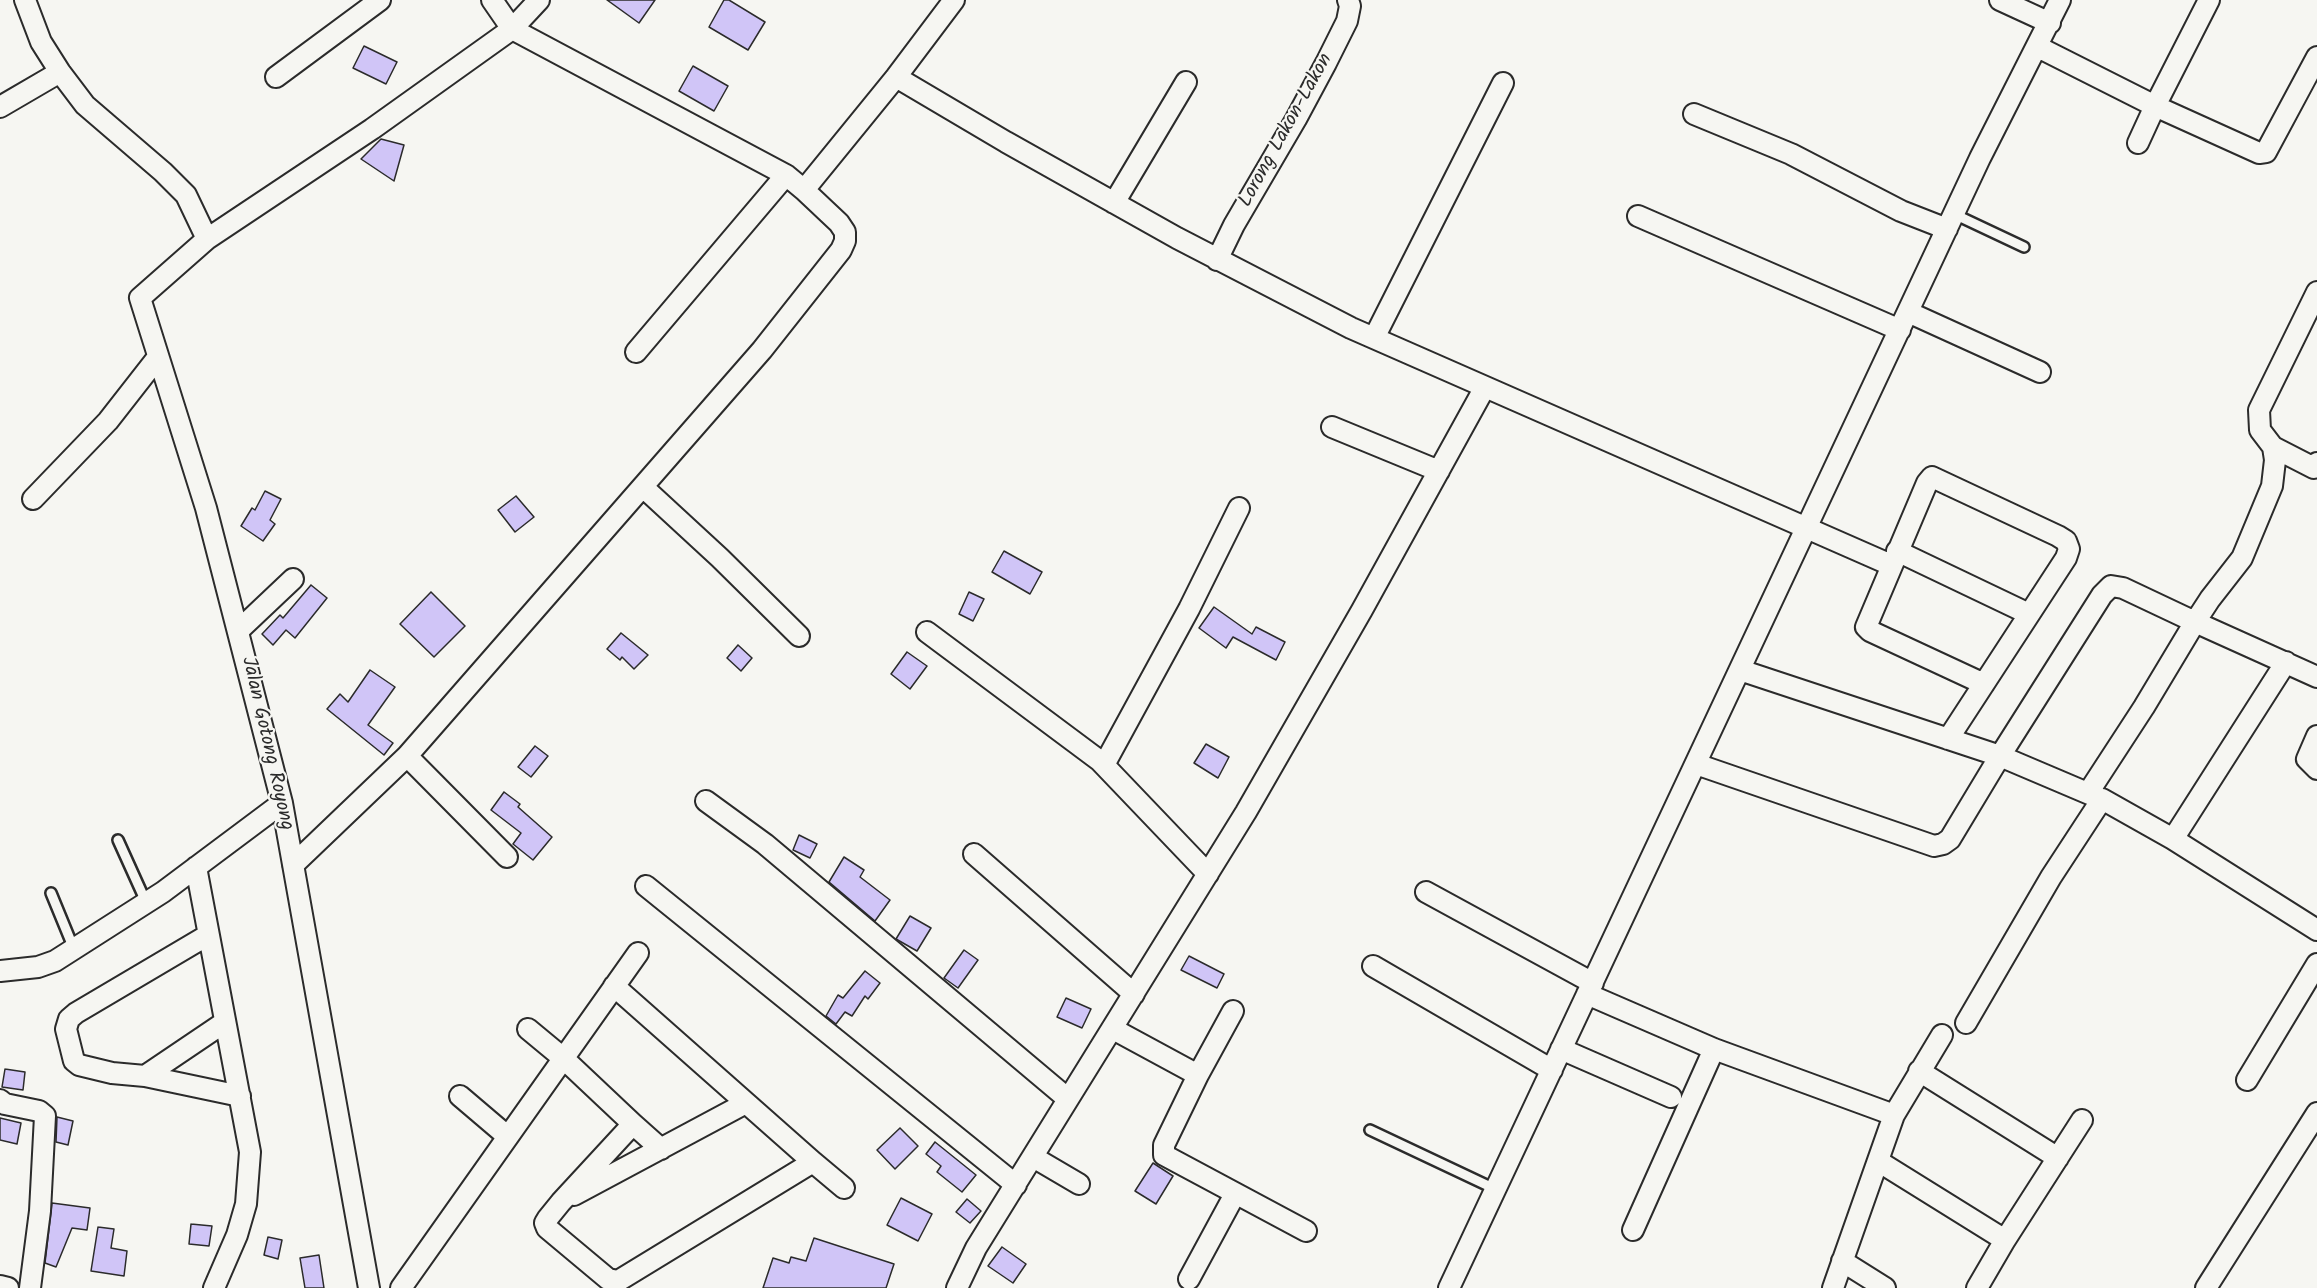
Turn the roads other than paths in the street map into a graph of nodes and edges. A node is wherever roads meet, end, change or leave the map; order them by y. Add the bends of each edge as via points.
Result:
1 (25, 0) edge
2 (381, 0) edge
3 (492, 0) edge
4 (539, 0) edge
5 (954, 0) edge
6 (1348, 0) edge
7 (2000, 0) edge
8 (2060, 0) edge
9 (2209, 0) edge
10 (2050, 23) junction
11 (512, 29) junction
12 (2037, 47) junction
13 (2317, 57) edge
14 (60, 72) junction
15 (276, 77) dead end
16 (896, 77) junction
17 (1186, 82) dead end
18 (1503, 83) dead end
19 (2155, 106) junction
20 (0, 107) edge
21 (1694, 114) dead end
22 (2138, 143) dead end
23 (786, 175) junction
24 (804, 190) junction
25 (1114, 202) junction
26 (1638, 216) dead end
27 (1950, 221) junction
28 (207, 239) junction
29 (2024, 247) dead end
30 (1217, 260) junction
31 (2317, 292) edge
32 (1908, 312) junction
33 (1900, 330) junction
34 (1374, 338) junction
35 (636, 352) dead end
36 (158, 357) junction
37 (2040, 372) dead end
38 (1485, 387) junction
39 (1332, 427) dead end
40 (2273, 447) junction
41 (2317, 463) edge
42 (1439, 471) junction
43 (643, 487) junction
44 (33, 499) dead end
45 (1239, 508) dead end
46 (1807, 526) junction
47 (1894, 558) junction
48 (293, 579) dead end
49 (2028, 614) junction
50 (2195, 622) junction
51 (238, 631) junction
52 (927, 632) dead end
53 (799, 636) dead end
54 (2286, 662) junction
55 (1740, 670) junction
56 (2315, 670) edge
57 (1984, 684) junction
58 (2317, 736) edge
59 (1948, 739) junction
60 (407, 756) junction
61 (2000, 756) junction
62 (1696, 764) junction
63 (1104, 765) junction
64 (2317, 768) edge
65 (2095, 796) junction
66 (706, 801) dead end
67 (282, 803) junction
68 (2173, 839) junction
69 (118, 840) dead end
70 (974, 854) dead end
71 (507, 857) dead end
72 (293, 865) junction
73 (196, 867) junction
74 (1208, 874) junction
75 (646, 886) dead end
76 (1426, 892) dead end
77 (51, 893) dead end
78 (146, 902) junction
79 (2317, 930) edge
80 (208, 935) junction
81 (74, 949) junction
82 (638, 953) dead end
83 (2317, 964) edge
84 (1373, 966) dead end
85 (0, 971) edge
86 (614, 986) junction
87 (1590, 989) junction
88 (1134, 994) junction
89 (1233, 1011) dead end
90 (225, 1022) junction
91 (1966, 1023) dead end
92 (528, 1029) dead end
93 (1113, 1029) junction
94 (1942, 1035) dead end
95 (1714, 1049) junction
96 (1561, 1050) junction
97 (563, 1058) junction
98 (1552, 1070) junction
99 (1919, 1071) junction
100 (1198, 1075) junction
101 (146, 1076) junction
102 (2247, 1080) dead end
103 (240, 1096) junction
104 (460, 1096) dead end
105 (1671, 1097) dead end
106 (1068, 1099) junction
107 (0, 1100) edge
108 (746, 1102) junction
109 (2317, 1113) edge
110 (1894, 1115) junction
111 (2082, 1120) dead end
112 (633, 1124) junction
113 (1370, 1130) dead end
114 (507, 1136) junction
115 (661, 1149) junction
116 (1033, 1157) junction
117 (2058, 1158) junction
118 (1878, 1161) junction
119 (813, 1162) junction
120 (1079, 1184) dead end
121 (1016, 1185) junction
122 (844, 1188) dead end
123 (1495, 1189) junction
124 (1235, 1194) junction
125 (561, 1202) junction
126 (1633, 1230) dead end
127 (1306, 1231) dead end
128 (2006, 1240) junction
129 (1842, 1261) junction
130 (1189, 1279) dead end
131 (0, 1286) edge
132 (8, 1288) edge
133 (30, 1288) edge
134 (214, 1288) edge
135 (369, 1288) edge
136 (401, 1288) edge
137 (957, 1288) edge
138 (1449, 1288) edge
139 (1833, 1288) edge
140 (1885, 1288) edge
141 (1977, 1288) edge
142 (2206, 1288) edge

1 - 14 street via 41,42
2 - 15 street
3 - 11 street
4 - 11 street
5 - 16 street
6 - 30 street, Lorong Lakon-Lakon via 1347,21 1326,63
7 - 10 street
8 - 10 street
9 - 19 street
10 - 12 street
11 - 23 street
11 - 28 street
12 - 19 street
12 - 27 street
13 - 19 street via 2266,153
14 - 20 street
14 - 28 street via 86,105 186,195
16 - 24 street
16 - 25 street
17 - 25 street
18 - 34 street
19 - 22 street
21 - 27 street via 1791,154 1901,211
23 - 24 street
23 - 35 street
24 - 43 street via 845,232 841,250 762,350
25 - 30 street
26 - 33 street
27 - 29 lane
27 - 32 street
28 - 36 street, Jalan Gotong Royong via 140,298
30 - 34 street
31 - 40 street via 2259,410 2260,430
32 - 33 street
32 - 37 street
33 - 46 street
34 - 38 street
36 - 44 street via 108,421
36 - 51 street, Jalan Gotong Royong via 206,508
38 - 42 street
38 - 46 street
39 - 42 street
40 - 41 street via 2314,468
40 - 50 street via 2272,486 2247,548
42 - 74 street
43 - 53 street
43 - 60 street
45 - 63 street
46 - 47 street
46 - 55 street
47 - 49 street
47 - 49 street via 1927,483 1936,477 2066,541 2066,558
47 - 57 street via 1866,627
48 - 51 street
49 - 57 street
50 - 54 street
50 - 61 street via 2123,588 2107,589
50 - 65 street
51 - 67 street, Jalan Gotong Royong
52 - 63 street
54 - 56 street
54 - 68 street
55 - 59 street
55 - 62 street
57 - 59 street
58 - 64 street via 2307,759
59 - 61 street
60 - 71 street
60 - 72 street
61 - 62 street via 1950,839 1934,846
61 - 65 street
62 - 87 street
63 - 74 street
65 - 68 street
65 - 91 street
66 - 106 street via 765,844
67 - 72 street, Jalan Gotong Royong
67 - 73 street
68 - 79 street
69 - 78 lane
70 - 88 street
72 - 135 street, Jalan Gotong Royong
73 - 78 street
73 - 80 street
74 - 88 street
75 - 121 street
76 - 87 street
77 - 81 lane
78 - 81 street
80 - 90 street
80 - 101 street via 66,1022 76,1063 112,1073
81 - 85 street via 38,967
82 - 86 street
83 - 102 street
84 - 98 street
86 - 97 street
86 - 108 street
87 - 95 street
87 - 96 street
88 - 93 street
89 - 100 street
90 - 101 street
90 - 103 street
92 - 97 street
93 - 100 street
93 - 106 street
94 - 99 street
95 - 110 street
95 - 126 street
96 - 98 street
96 - 105 street
97 - 112 street
97 - 114 street
98 - 123 street
99 - 110 street
99 - 117 street
100 - 124 street via 1164,1145 1164,1155
101 - 103 street
103 - 134 street via 250,1152 246,1204
104 - 114 street
106 - 116 street
107 - 133 street via 39,1110 45,1116 40,1211
108 - 115 street
108 - 119 street
109 - 142 street
110 - 118 street
111 - 117 street
112 - 115 street
112 - 125 street
113 - 123 lane
114 - 136 street
115 - 125 street
116 - 120 street
116 - 121 street
117 - 128 street
118 - 128 street
118 - 129 street
119 - 122 street
119 - 125 street via 618,1281 603,1276 547,1228 545,1223
121 - 137 street via 976,1248
123 - 138 street
124 - 127 street
124 - 130 street
128 - 141 street
129 - 139 street
129 - 140 street
131 - 132 street

